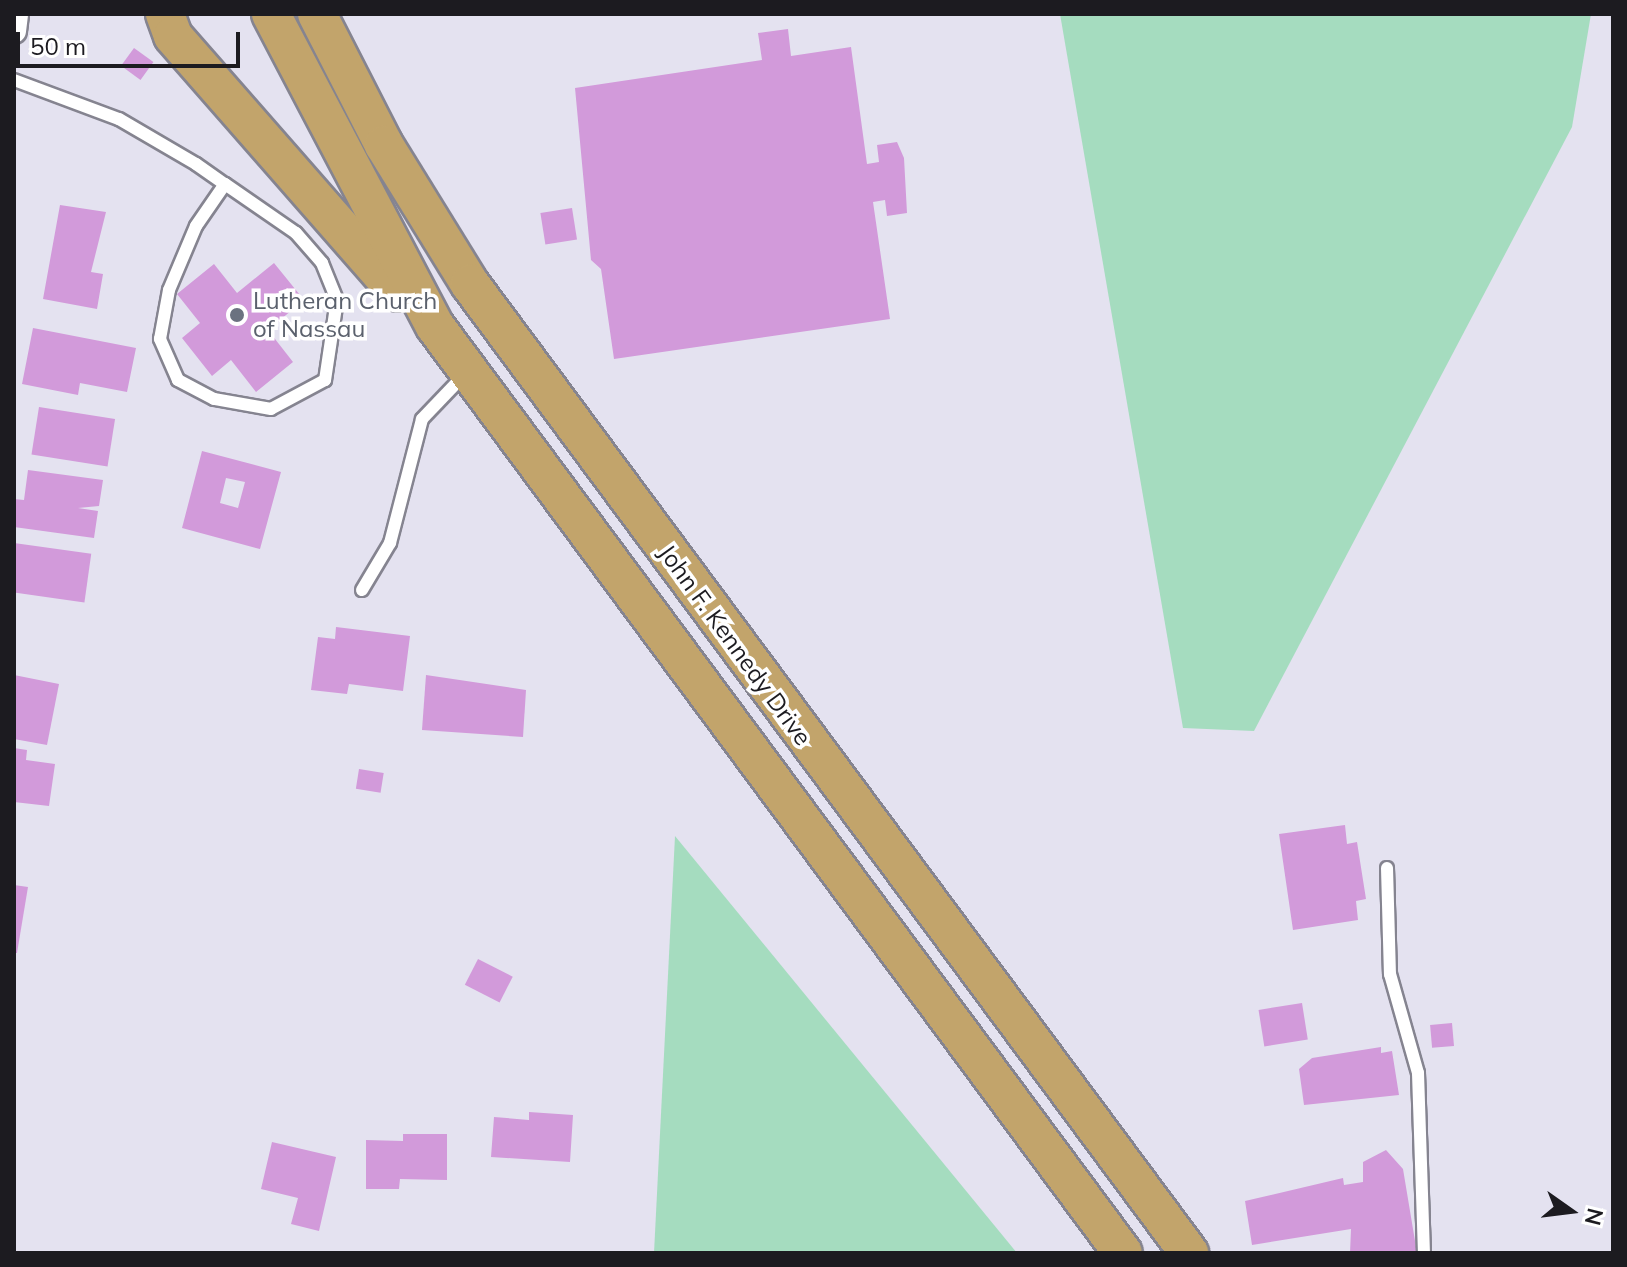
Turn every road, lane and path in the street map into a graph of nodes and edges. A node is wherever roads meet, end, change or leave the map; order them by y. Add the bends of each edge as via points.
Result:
1 (16, 14) edge
2 (165, 14) edge
3 (271, 14) edge
4 (317, 14) edge
5 (14, 31) edge
6 (14, 80) edge
7 (225, 184) junction
8 (435, 326) junction
9 (470, 369) junction
10 (362, 590) dead end
11 (1387, 868) dead end
12 (1123, 1253) edge
13 (1189, 1253) edge
14 (1424, 1253) edge

1 - 5 street
2 - 8 highway via 173,36 389,286
3 - 8 highway, John F. Kennedy Drive
4 - 13 highway, John F. Kennedy Drive via 384,145 470,284
6 - 7 lane via 119,119
7 - 7 lane via 296,233 322,263 337,300 325,380 271,409 214,399 178,380 160,339 169,290 196,226
8 - 9 highway, John F. Kennedy Drive
9 - 10 lane via 422,419 390,543
9 - 12 highway, John F. Kennedy Drive via 552,489
11 - 14 lane via 1390,974 1418,1073

